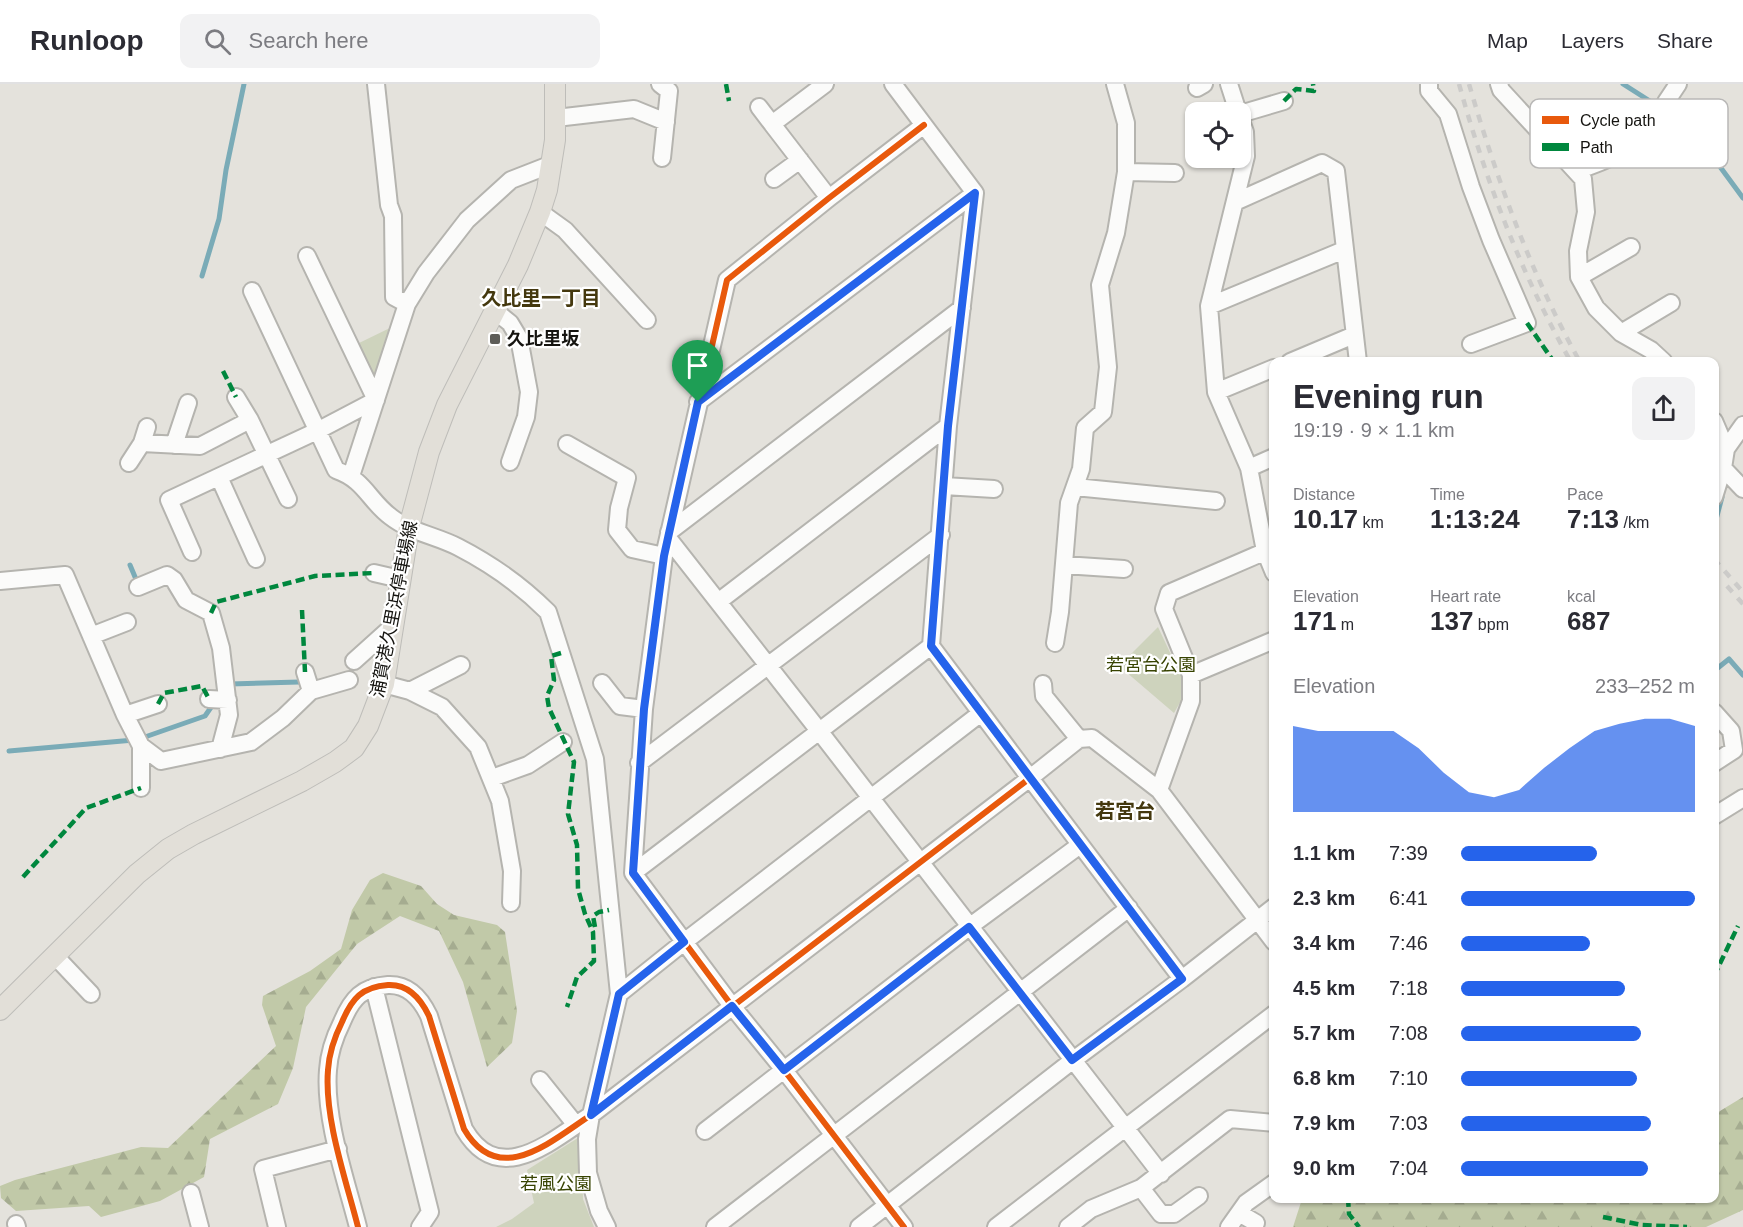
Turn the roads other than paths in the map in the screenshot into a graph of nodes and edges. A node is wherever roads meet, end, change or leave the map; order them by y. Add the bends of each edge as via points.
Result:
1 (376, 84) edge
2 (555, 84) edge
3 (660, 84) edge
4 (825, 84) edge
5 (893, 84) edge
6 (1115, 84) edge
7 (1229, 84) edge
8 (1429, 84) edge
9 (1499, 84) edge
10 (1678, 84) edge
11 (1668, 99) edge
12 (1284, 101) dead end
13 (1236, 102) edge
14 (759, 107) dead end
15 (1251, 110) edge
16 (556, 118) junction
17 (1530, 121) edge
18 (666, 122) junction
19 (772, 124) junction
20 (924, 125) junction
21 (662, 158) dead end
22 (800, 160) junction
23 (552, 164) junction
24 (1243, 168) edge
25 (1573, 168) edge
26 (1584, 168) edge
27 (1576, 171) junction
28 (1126, 172) junction
29 (1175, 173) dead end
30 (774, 178) dead end
31 (975, 193) junction
32 (829, 198) junction
33 (1235, 202) junction
34 (540, 212) junction
35 (1631, 247) dead end
36 (1344, 250) junction
37 (307, 256) dead end
38 (1579, 277) junction
39 (252, 291) dead end
40 (1671, 303) dead end
41 (407, 304) junction
42 (1209, 306) junction
43 (962, 308) junction
44 (495, 311) junction
45 (647, 320) dead end
46 (1621, 333) junction
47 (1354, 335) junction
48 (1471, 344) dead end
49 (1302, 357) edge
50 (1357, 357) edge
51 (1659, 357) edge
52 (1269, 370) edge
53 (1216, 392) junction
54 (236, 398) dead end
55 (376, 400) junction
56 (698, 402) junction
57 (188, 403) dead end
58 (250, 420) junction
59 (1743, 425) edge
60 (948, 426) junction
61 (317, 431) junction
62 (1719, 433) edge
63 (567, 444) dead end
64 (174, 445) junction
65 (1726, 449) junction
66 (266, 455) junction
67 (1269, 459) edge
68 (510, 462) dead end
69 (129, 463) dead end
70 (1249, 468) junction
71 (1723, 468) junction
72 (225, 474) junction
73 (351, 476) junction
74 (1719, 481) edge
75 (944, 486) junction
76 (1075, 487) junction
77 (994, 489) dead end
78 (1743, 489) edge
79 (288, 499) dead end
80 (1216, 501) dead end
81 (409, 527) junction
82 (668, 535) junction
83 (941, 536) junction
84 (1269, 550) edge
85 (192, 552) dead end
86 (664, 556) junction
87 (256, 559) dead end
88 (1064, 565) junction
89 (1124, 569) dead end
90 (374, 573) dead end
91 (399, 579) junction
92 (0, 580) edge
93 (138, 587) dead end
94 (718, 602) junction
95 (127, 622) dead end
96 (394, 624) junction
97 (91, 636) junction
98 (1269, 641) edge
99 (1055, 643) dead end
100 (931, 646) junction
101 (354, 661) dead end
102 (768, 664) junction
103 (461, 665) dead end
104 (305, 672) dead end
105 (1191, 675) junction
106 (349, 680) dead end
107 (602, 683) dead end
108 (384, 684) junction
109 (1043, 684) dead end
110 (311, 691) junction
111 (410, 691) junction
112 (158, 704) dead end
113 (644, 709) junction
114 (981, 713) junction
115 (125, 715) junction
116 (1719, 718) edge
117 (820, 732) junction
118 (1079, 739) junction
119 (563, 742) dead end
120 (141, 746) junction
121 (220, 749) junction
122 (1719, 760) edge
123 (639, 763) junction
124 (492, 778) junction
125 (1030, 778) junction
126 (141, 788) dead end
127 (1159, 790) junction
128 (1743, 798) edge
129 (872, 799) junction
130 (1719, 813) edge
131 (1080, 845) junction
132 (920, 862) junction
133 (633, 873) junction
134 (511, 903) dead end
135 (1129, 908) junction
136 (1269, 911) edge
137 (1257, 920) junction
138 (969, 927) junction
139 (1269, 936) edge
140 (684, 942) junction
141 (55, 956) junction
142 (1182, 979) junction
143 (374, 987) junction
144 (1019, 990) junction
145 (91, 994) dead end
146 (619, 994) junction
147 (732, 1006) junction
148 (0, 1010) edge
149 (1269, 1018) edge
150 (1072, 1060) junction
151 (784, 1070) junction
152 (540, 1080) dead end
153 (591, 1115) junction
154 (1269, 1123) edge
155 (576, 1125) junction
156 (1125, 1128) junction
157 (705, 1131) dead end
158 (833, 1136) junction
159 (339, 1149) junction
160 (1161, 1174) junction
161 (1269, 1187) edge
162 (1141, 1188) junction
163 (191, 1193) dead end
164 (1199, 1196) dead end
165 (887, 1206) junction
166 (1234, 1220) edge
167 (1256, 1223) dead end
168 (200, 1227) edge
169 (277, 1227) edge
170 (358, 1227) edge
171 (420, 1227) edge
172 (607, 1227) edge
173 (715, 1227) edge
174 (859, 1227) edge
175 (904, 1227) edge
176 (996, 1227) edge
177 (1068, 1227) edge

1 - 41 street via 393,216 394,297
2 - 16 main road, 浦賀港久里浜停車場線
3 - 18 street via 669,92
4 - 19 street
5 - 20 street
6 - 28 street via 1126,123
7 - 13 street
8 - 48 street via 1429,91 1448,114 1491,240 1527,323
9 - 17 street
10 - 11 street
12 - 15 street
14 - 19 street
16 - 18 street via 634,109
16 - 23 main road, 浦賀港久里浜停車場線
18 - 21 street
19 - 22 street
20 - 31 street
20 - 32 street
22 - 30 street
22 - 32 street
23 - 34 main road, 浦賀港久里浜停車場線
23 - 41 street via 511,180 467,220
24 - 33 street
25 - 27 street
26 - 27 street
27 - 38 street via 1583,179 1586,212 1578,251
28 - 29 street
28 - 76 street via 1116,233 1100,285 1108,367 1103,412 1085,428
31 - 43 street
31 - 56 street
32 - 56 street via 727,280
33 - 36 street via 1322,163 1336,171
33 - 42 street
34 - 44 main road, 浦賀港久里浜停車場線
34 - 45 street via 565,230
35 - 38 street
36 - 42 street
36 - 47 street
37 - 55 street
38 - 46 street via 1596,308
39 - 61 street
40 - 46 street
41 - 55 street
42 - 53 street
43 - 60 street
43 - 82 street
44 - 68 street via 510,323 519,338 529,392
44 - 81 main road, 浦賀港久里浜停車場線 via 447,405 429,452
46 - 51 street
47 - 49 street
47 - 50 street
52 - 53 street
53 - 70 street
54 - 58 street
55 - 61 street
55 - 73 street
56 - 82 street
57 - 64 street
58 - 64 street via 200,446
58 - 66 street
59 - 65 street
60 - 75 street
60 - 94 street
61 - 66 street
61 - 73 street via 336,470
62 - 65 street
63 - 86 street via 627,478 617,530 632,549
64 - 69 street via 145,435
65 - 71 street
66 - 72 street
66 - 79 street
67 - 70 street
70 - 84 street
71 - 74 street
71 - 78 street
72 - 85 street via 169,500
72 - 87 street
73 - 81 street via 391,518
75 - 77 street
75 - 83 street
76 - 80 street
76 - 88 street via 1069,503
81 - 91 main road, 浦賀港久里浜停車場線
81 - 146 street via 458,547 490,566 548,612 595,759
82 - 86 street
82 - 94 street
83 - 100 street
83 - 102 street
84 - 105 street via 1169,593 1164,609
86 - 113 street
88 - 89 street
88 - 99 street
90 - 91 street
91 - 96 main road, 浦賀港久里浜停車場線
92 - 97 street via 65,575
93 - 121 street via 167,576 174,580 186,600 211,613 208,620 217,650 218,700 229,715
94 - 102 street
95 - 97 street
96 - 101 street
96 - 108 main road, 浦賀港久里浜停車場線
97 - 115 street
98 - 105 street
100 - 114 street
100 - 117 street
102 - 117 street
102 - 123 street
103 - 111 street
104 - 110 street
105 - 127 street via 1191,701
106 - 110 street
107 - 113 street via 620,706
108 - 111 street
108 - 141 main road, 浦賀港久里浜停車場線 via 368,726 354,748 302,782 168,849 137,874
109 - 118 street via 1044,696
110 - 121 street via 251,742
111 - 124 street via 442,707 478,747
112 - 115 street
113 - 123 street
114 - 125 street
114 - 129 street
115 - 120 street
116 - 122 street via 1731,731 1734,750
117 - 129 street
117 - 133 street
118 - 125 street
118 - 127 street via 1092,738
119 - 124 street via 528,765
120 - 121 street via 161,761
120 - 126 street
123 - 133 street
124 - 134 street via 512,871
125 - 131 street
125 - 132 street
127 - 137 street
128 - 130 street
129 - 132 street
129 - 140 street
131 - 135 street
131 - 138 street
132 - 138 street
132 - 147 street
133 - 140 street
135 - 142 street
135 - 144 street
136 - 137 street
137 - 139 street
137 - 142 street
138 - 144 street
138 - 151 street
140 - 146 street
140 - 147 street
141 - 145 street
141 - 148 main road, 浦賀港久里浜停車場線
142 - 150 street
143 - 155 street via 398,985 423,1004 464,1129 484,1154 505,1159 528,1155
143 - 159 street via 352,1002 337,1032 328,1068 329,1105
143 - 171 street via 430,1212
144 - 150 street
144 - 158 street
146 - 153 street
147 - 151 street
147 - 153 street
149 - 156 street
150 - 156 street
150 - 165 street
151 - 157 street
151 - 158 street
152 - 155 street
153 - 155 street
153 - 172 street via 588,1173 598,1211
154 - 160 street via 1230,1119
156 - 160 street
156 - 176 street
158 - 165 street
158 - 173 street
159 - 169 street via 263,1169
159 - 170 street
160 - 162 street
161 - 166 street via 1246,1203
162 - 164 street via 1161,1214 1173,1214
162 - 177 street via 1091,1209
163 - 168 street
165 - 174 street
165 - 175 street
166 - 167 street

